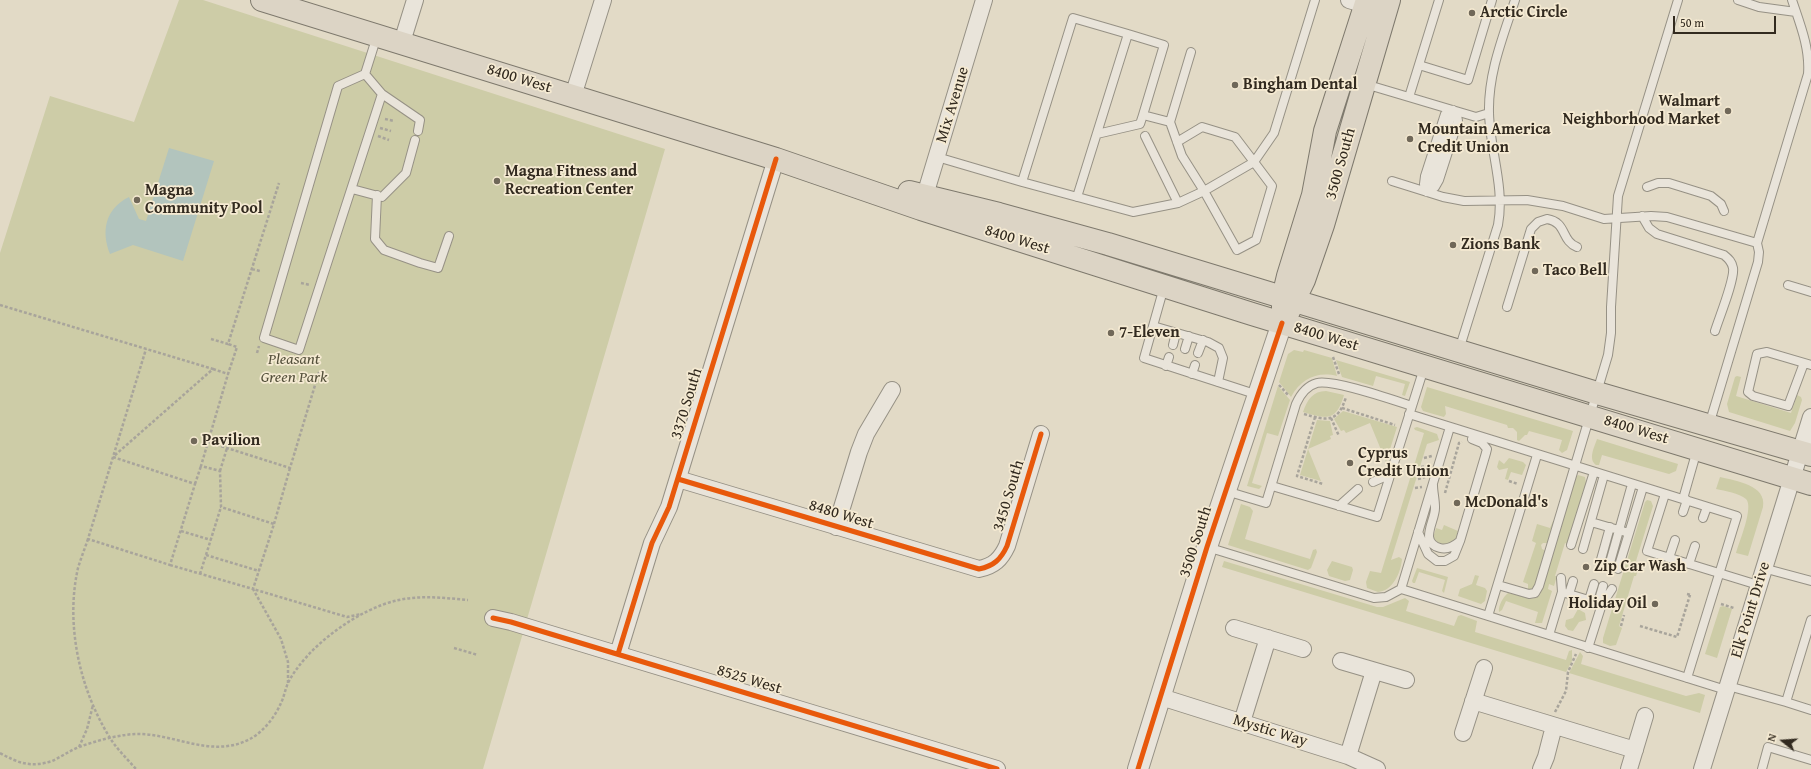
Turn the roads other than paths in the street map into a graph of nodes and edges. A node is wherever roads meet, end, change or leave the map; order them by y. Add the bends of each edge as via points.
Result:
1 (262, 0) edge
2 (416, 0) edge
3 (603, 0) edge
4 (984, 0) edge
5 (1315, 0) edge
6 (1438, 0) edge
7 (1492, 0) edge
8 (1515, 0) edge
9 (1678, 0) edge
10 (1738, 0) edge
11 (1792, 0) edge
12 (1360, 2) edge
13 (1388, 6) edge
14 (1796, 12) junction
15 (1128, 34) junction
16 (377, 35) junction
17 (402, 42) junction
18 (1191, 52) dead end
19 (1419, 65) junction
20 (365, 74) junction
21 (1364, 83) junction
22 (382, 94) junction
23 (573, 96) junction
24 (1409, 97) junction
25 (1453, 110) junction
26 (1489, 113) junction
27 (1143, 115) junction
28 (1170, 122) junction
29 (418, 130) dead end
30 (1097, 134) junction
31 (1145, 136) dead end
32 (415, 140) dead end
33 (1177, 142) junction
34 (937, 157) junction
35 (776, 158) junction
36 (1254, 162) junction
37 (1392, 181) dead end
38 (1022, 182) junction
39 (1647, 188) dead end
40 (352, 189) junction
41 (1204, 191) junction
42 (1427, 192) junction
43 (377, 195) junction
44 (1077, 197) junction
45 (1501, 199) junction
46 (923, 202) junction
47 (1178, 203) junction
48 (1724, 211) dead end
49 (1642, 216) junction
50 (1616, 219) junction
51 (449, 236) dead end
52 (1756, 243) junction
53 (1577, 247) dead end
54 (1788, 285) dead end
55 (1165, 286) junction
56 (1811, 292) edge
57 (1289, 299) junction
58 (1507, 307) dead end
59 (1282, 323) junction
60 (1153, 326) junction
61 (1715, 331) dead end
62 (1176, 333) junction
63 (1189, 336) junction
64 (1203, 340) junction
65 (1173, 345) dead end
66 (1185, 349) dead end
67 (1459, 351) junction
68 (1198, 353) dead end
69 (1169, 357) dead end
70 (1182, 361) dead end
71 (1807, 364) edge
72 (1195, 365) dead end
73 (1166, 366) junction
74 (1424, 367) junction
75 (1179, 370) junction
76 (1192, 374) junction
77 (1218, 382) junction
78 (892, 390) dead end
79 (1597, 393) junction
80 (1259, 395) junction
81 (1411, 410) junction
82 (1590, 416) junction
83 (1811, 417) edge
84 (1708, 426) junction
85 (1450, 427) junction
86 (1461, 430) junction
87 (1040, 434) dead end
88 (1698, 449) junction
89 (1806, 453) edge
90 (1537, 454) junction
91 (1575, 466) junction
92 (1594, 472) junction
93 (1391, 474) junction
94 (1604, 475) junction
95 (678, 479) junction
96 (1801, 481) edge
97 (1373, 482) dead end
98 (1632, 484) junction
99 (1433, 485) junction
100 (1272, 486) junction
101 (1642, 487) junction
102 (1358, 489) dead end
103 (1226, 491) junction
104 (1665, 494) junction
105 (1685, 500) junction
106 (1339, 506) junction
107 (1707, 507) junction
108 (1683, 512) dead end
109 (1703, 518) dead end
110 (1591, 522) junction
111 (836, 527) junction
112 (1610, 527) junction
113 (1619, 530) junction
114 (1418, 532) junction
115 (1629, 533) junction
116 (1675, 540) dead end
117 (1460, 541) junction
118 (1571, 545) dead end
119 (1695, 546) dead end
120 (1208, 547) junction
121 (1583, 548) dead end
122 (1669, 558) junction
123 (997, 562) joint
124 (1600, 563) dead end
125 (1689, 564) junction
126 (1609, 566) dead end
127 (1764, 568) junction
128 (1618, 569) dead end
129 (1719, 573) junction
130 (1561, 578) dead end
131 (1573, 581) dead end
132 (1811, 581) edge
133 (1498, 584) junction
134 (1594, 584) dead end
135 (1758, 585) junction
136 (1603, 586) dead end
137 (1400, 589) junction
138 (1612, 589) dead end
139 (1565, 593) junction
140 (1589, 600) junction
141 (1600, 604) junction
142 (1488, 616) junction
143 (493, 618) dead end
144 (1811, 620) edge
145 (1234, 628) dead end
146 (1549, 635) junction
147 (1268, 638) junction
148 (1588, 648) junction
149 (1303, 649) dead end
150 (618, 654) junction
151 (1341, 661) dead end
152 (1484, 668) dead end
153 (1374, 671) junction
154 (1687, 678) junction
155 (1406, 680) dead end
156 (1727, 688) junction
157 (1161, 697) junction
158 (1473, 701) junction
159 (1786, 702) junction
160 (1811, 710) edge
161 (1645, 716) dead end
162 (1242, 722) junction
163 (1551, 726) junction
164 (1463, 732) dead end
165 (1635, 750) junction
166 (1348, 756) junction
167 (1811, 760) edge
168 (997, 769) edge
169 (1138, 769) edge
170 (1377, 769) edge
171 (1541, 769) edge
172 (1629, 769) edge
173 (1702, 769) edge
174 (1762, 769) edge

1 - 16 main road, 8400 West
2 - 17 street
3 - 23 street
4 - 34 street, Mix Avenue
5 - 36 lane via 1274,132
6 - 19 lane
7 - 19 lane via 1468,80
8 - 26 lane via 1492,74
9 - 50 lane via 1621,184
10 - 14 lane via 1759,7
11 - 14 lane
12 - 13 street
12 - 57 main road, 3500 South via 1325,131
13 - 21 main road, 3500 South
14 - 52 lane via 1807,46 1808,74
15 - 27 lane via 1164,45
15 - 30 lane
15 - 38 lane via 1073,18
16 - 17 main road, 8400 West
16 - 20 lane
17 - 23 main road, 8400 West
18 - 28 lane
19 - 24 lane
20 - 22 lane
20 - 40 lane via 338,86 264,338 299,350
21 - 24 lane
21 - 57 main road, 3500 South via 1323,225 1304,280
22 - 29 lane via 420,120
22 - 40 lane
23 - 35 main road, 8400 West
24 - 25 lane
25 - 26 lane via 1476,117
25 - 42 lane via 1445,114 1425,176
25 - 42 lane via 1458,121 1439,180 1435,187
26 - 45 lane
27 - 28 lane
27 - 30 lane via 1140,124
28 - 33 lane
30 - 44 lane
31 - 47 lane
32 - 43 lane via 406,173 382,197
33 - 36 lane via 1202,128 1235,137
33 - 41 lane via 1182,156
34 - 38 lane
34 - 46 street, Mix Avenue
35 - 46 main road, 8400 West
35 - 95 street, 3370 South
36 - 41 lane
36 - 41 lane via 1272,186 1256,240 1237,250
37 - 42 lane
38 - 44 lane
39 - 48 lane via 1658,183 1677,185 1711,196 1721,204
40 - 43 lane
41 - 47 lane
42 - 45 lane via 1464,201
43 - 51 lane via 375,239 384,250 438,268
44 - 47 lane via 1133,212
45 - 50 lane via 1563,206 1598,218
45 - 67 lane via 1498,225
46 - 55 main road, 8400 West
46 - 57 main road, 8400 West via 1060,230
49 - 50 lane
49 - 52 lane via 1674,218
49 - 61 lane via 1649,228 1657,234 1724,255 1731,262 1732,276
50 - 79 lane via 1610,345
52 - 84 lane via 1760,252 1758,262
53 - 58 lane via 1568,241 1562,227 1555,221 1547,219 1534,225
54 - 56 lane
55 - 59 main road, 8400 West
55 - 60 lane
57 - 59 main road, 3500 South
57 - 67 main road, 8400 West
59 - 74 main road, 8400 West
59 - 80 street, 3500 South
60 - 62 lane
60 - 73 lane via 1144,358
62 - 63 lane
62 - 65 lane
63 - 64 lane
63 - 66 lane
64 - 68 lane
64 - 77 lane via 1220,348 1223,358
67 - 79 main road, 8400 West
69 - 73 lane
70 - 75 lane
71 - 71 lane via 1788,406 1753,396 1748,392 1757,354 1767,352
72 - 76 lane
73 - 75 lane
74 - 81 lane
74 - 82 main road, 8400 West
75 - 76 lane
76 - 77 lane
77 - 80 lane
78 - 111 street via 858,452
79 - 82 lane
79 - 84 main road, 8400 West
80 - 103 street, 3500 South
81 - 85 lane
81 - 93 lane
81 - 100 lane via 1328,382 1311,386 1298,399
82 - 88 main road, 8400 West
82 - 91 lane
83 - 89 street, Elk Point Drive
84 - 89 main road, 8400 West
85 - 86 lane
85 - 99 lane
86 - 90 lane
86 - 117 lane via 1465,437 1482,443 1487,449
87 - 123 street, 3450 South via 1007,546
88 - 96 main road, 8400 West
88 - 105 lane
89 - 96 street, Elk Point Drive
90 - 91 lane
90 - 133 lane
91 - 92 lane
91 - 133 lane via 1537,591 1530,594
92 - 94 lane
92 - 118 lane
93 - 97 lane
93 - 106 lane via 1377,517
94 - 98 lane
94 - 110 lane
95 - 111 street, 8480 West
95 - 150 street, 3370 South via 670,507 652,544
96 - 127 street, Elk Point Drive
98 - 101 lane
98 - 113 lane
99 - 114 lane
99 - 117 lane via 1436,508 1429,529 1430,539 1436,546 1445,549 1455,546
100 - 103 lane via 1266,503
100 - 106 lane
101 - 104 lane
101 - 115 lane
102 - 106 lane
103 - 120 street, 3500 South
104 - 105 lane
104 - 122 lane via 1647,551
105 - 107 lane
105 - 108 lane
107 - 109 lane
107 - 129 lane via 1736,516
110 - 112 lane
110 - 121 lane
111 - 123 street, 8480 West via 979,569
112 - 113 lane
112 - 124 lane
113 - 115 lane
113 - 126 lane
114 - 117 lane via 1428,554 1437,560 1445,561 1454,556
114 - 137 lane
115 - 128 lane
116 - 122 lane
119 - 125 lane
120 - 137 lane via 1374,598 1386,597
120 - 157 street, 3500 South
122 - 125 lane
125 - 129 lane
127 - 132 lane
127 - 135 street, Elk Point Drive
129 - 135 lane
129 - 154 lane
130 - 139 lane
131 - 139 lane
133 - 142 lane
134 - 140 lane
135 - 156 street, Elk Point Drive
136 - 141 lane
137 - 142 lane
138 - 141 lane
139 - 140 lane
139 - 146 lane
140 - 141 lane
141 - 148 lane
142 - 146 lane
143 - 150 street, 8525 West
144 - 159 lane
145 - 147 street
146 - 148 lane
147 - 149 street
147 - 162 street
148 - 154 lane
150 - 168 street, 8525 West
151 - 153 street
152 - 158 street
153 - 155 street
153 - 166 street
154 - 156 lane
156 - 159 lane
156 - 173 street, Elk Point Drive
157 - 162 street, Mystic Way
157 - 169 street, 3500 South
158 - 163 street
158 - 164 street
159 - 160 lane
161 - 165 street
162 - 166 street, Mystic Way
163 - 165 street
163 - 171 street via 1546,757
165 - 172 street
166 - 170 street, Mystic Way
167 - 174 lane via 1768,747

